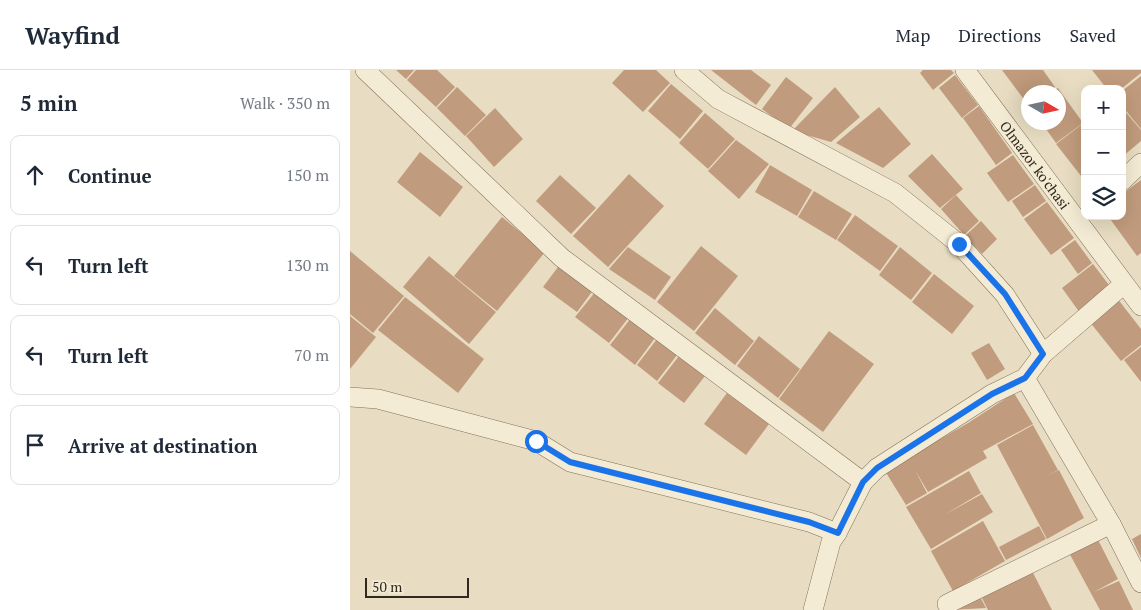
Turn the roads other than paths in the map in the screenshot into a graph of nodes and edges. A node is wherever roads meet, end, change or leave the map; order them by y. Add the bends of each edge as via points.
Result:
1 (365, 70) edge
2 (684, 70) edge
3 (965, 70) edge
4 (1141, 163) edge
5 (1126, 177) edge
6 (1081, 219) edge
7 (1082, 220) edge
8 (1124, 284) junction
9 (1141, 306) edge
10 (1043, 354) junction
11 (1025, 378) junction
12 (350, 397) edge
13 (863, 482) junction
14 (1111, 524) junction
15 (838, 533) junction
16 (1141, 583) edge
17 (947, 604) dead end
18 (813, 610) edge

1 - 13 street via 562,258
2 - 10 street via 718,99 895,193 959,244 986,273 1005,294
3 - 6 street, Olmazor ko'chasi
4 - 5 street
7 - 8 street, Olmazor ko'chasi
8 - 9 street, Olmazor ko'chasi
8 - 10 street
10 - 11 street
11 - 13 street via 992,394 885,462
11 - 14 street
12 - 15 street via 378,399 536,441 570,462 809,522
13 - 15 street
14 - 16 street
14 - 17 street
15 - 18 street via 832,542

